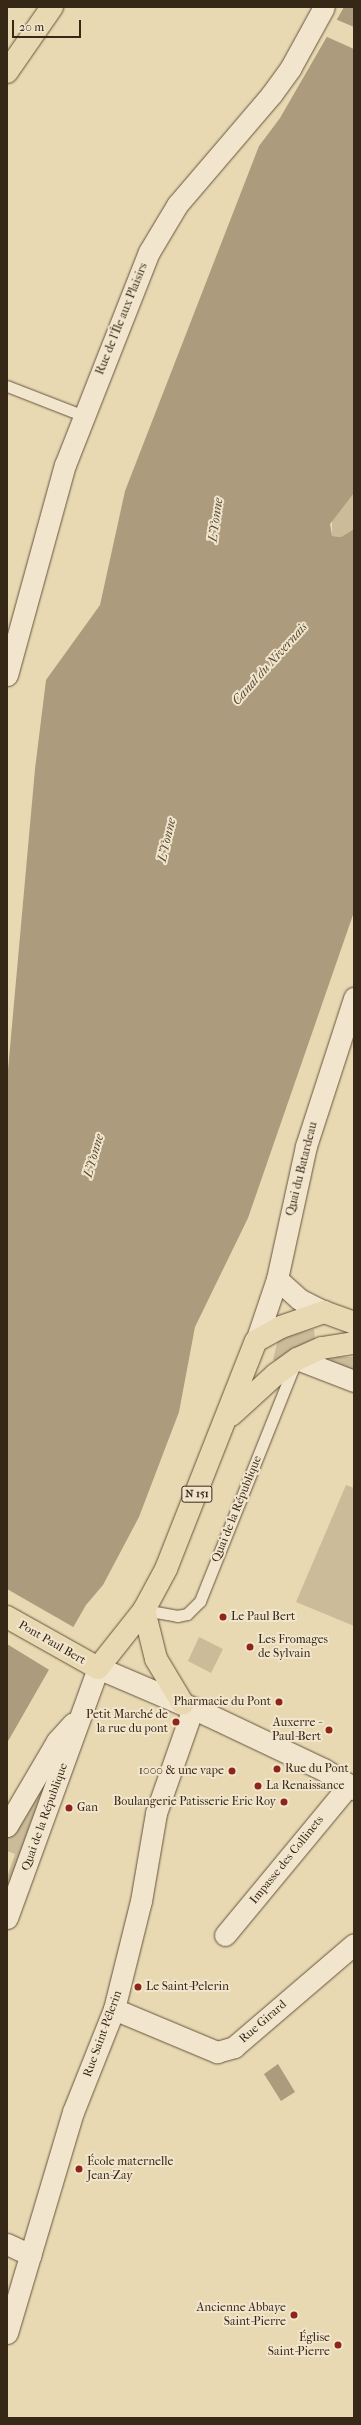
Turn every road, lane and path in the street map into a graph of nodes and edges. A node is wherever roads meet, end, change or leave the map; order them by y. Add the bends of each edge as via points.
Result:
1 (52, 7) edge
2 (324, 7) edge
3 (7, 72) edge
4 (7, 386) edge
5 (84, 416) junction
6 (7, 675) edge
7 (354, 998) edge
8 (277, 1279) junction
9 (324, 1312) junction
10 (354, 1323) edge
11 (256, 1341) junction
12 (354, 1343) edge
13 (297, 1359) junction
14 (354, 1381) edge
15 (228, 1418) junction
16 (144, 1610) junction
17 (7, 1617) edge
18 (98, 1668) junction
19 (188, 1706) junction
20 (80, 1715) junction
21 (351, 1787) edge
22 (7, 1826) edge
23 (7, 1918) edge
24 (225, 1935) dead end
25 (354, 1944) edge
26 (114, 2009) junction
27 (7, 2244) edge
28 (31, 2255) junction
29 (7, 2333) edge

1 - 3 main road
2 - 5 street, Rue de l'Île aux Plaisirs via 291,67 271,95 177,206 153,245
4 - 5 lane
5 - 6 street, Rue de l'Île aux Plaisirs via 65,465
7 - 8 street, Quai du Batardeau via 306,1146
8 - 9 street via 299,1299
8 - 11 street, Quai du Batardeau
9 - 10 main road
9 - 11 main road via 281,1327
11 - 15 main road, N 151
12 - 13 main road, N 151 via 322,1348
13 - 14 street
13 - 15 main road, N 151 via 275,1375
13 - 16 lane, Quai de la République via 200,1601 187,1614 177,1616
15 - 16 main road, N 151 via 166,1569
16 - 18 main road, N 151
16 - 19 main road via 156,1659
17 - 18 main road, Pont Paul Bert
18 - 19 street
18 - 20 street, Quai de la République
19 - 21 street via 324,1770
19 - 26 street, Rue Saint-Pélerin via 156,1813 141,1901
20 - 22 street, Quai de la République via 57,1741
20 - 23 street, Quai de la République
21 - 24 street, Impasse des Collinets
25 - 26 street, Rue Girard via 234,2047 217,2052
26 - 28 street, Rue Saint-Pélerin via 73,2112
27 - 28 street
28 - 29 street, Rue Saint-Pélerin

